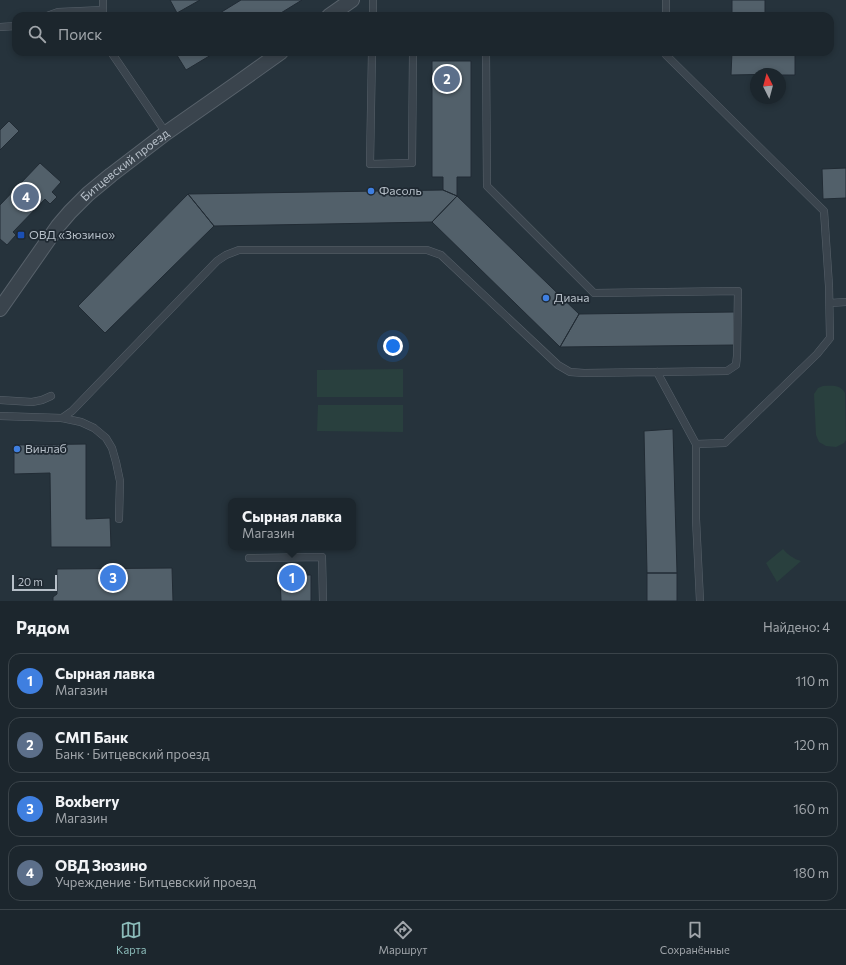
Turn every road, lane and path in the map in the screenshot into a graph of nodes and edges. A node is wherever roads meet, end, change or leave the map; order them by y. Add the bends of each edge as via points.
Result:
1 (103, 0) edge
2 (352, 0) edge
3 (373, 0) edge
4 (666, 0) edge
5 (103, 12) edge
6 (335, 12) edge
7 (373, 12) edge
8 (666, 12) edge
9 (12, 26) edge
10 (0, 27) edge
11 (114, 56) edge
12 (275, 56) edge
13 (372, 56) edge
14 (413, 56) edge
15 (486, 56) edge
16 (667, 56) edge
17 (166, 133) junction
18 (846, 302) edge
19 (830, 303) junction
20 (0, 309) edge
21 (657, 372) junction
22 (51, 396) dead end
23 (0, 400) edge
24 (0, 416) edge
25 (62, 418) junction
26 (696, 444) junction
27 (119, 519) dead end
28 (249, 558) dead end
29 (323, 601) edge
30 (700, 601) edge

1 - 5 lane
2 - 6 street
3 - 7 lane
4 - 8 lane
9 - 10 lane
11 - 17 lane
12 - 17 street, Битцевский проезд
13 - 14 lane via 370,164 412,163
15 - 21 lane via 487,186 594,294 738,291 736,365 727,371
16 - 19 lane via 824,211
17 - 20 street, Битцевский проезд via 111,175 70,212
18 - 19 lane
19 - 26 lane via 830,338 817,354 725,443
21 - 25 lane via 570,372 558,365 440,256 427,250 239,250 217,261 72,411
21 - 26 lane
22 - 23 lane via 32,402
24 - 25 lane
25 - 27 lane via 82,422 94,428 106,438 112,448 120,481
26 - 30 lane
28 - 29 lane via 322,557

